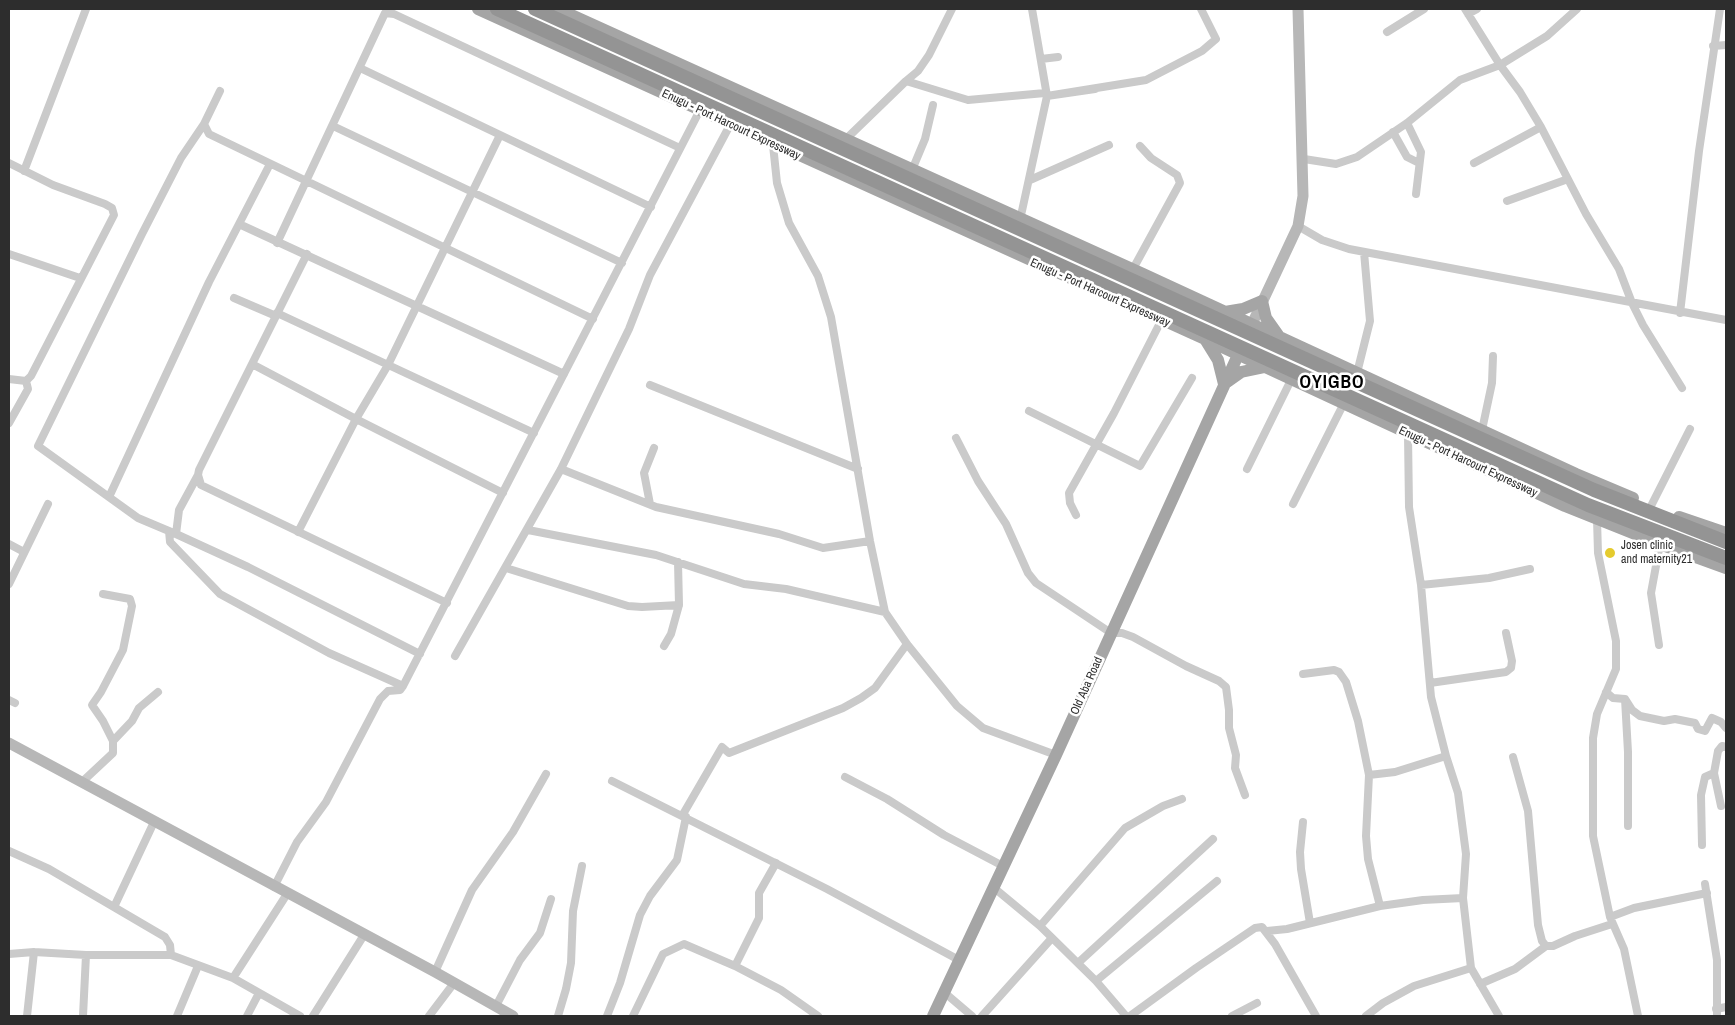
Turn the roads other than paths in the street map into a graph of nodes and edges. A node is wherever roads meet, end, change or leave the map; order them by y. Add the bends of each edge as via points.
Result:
1 (86, 9) edge
2 (478, 9) edge
3 (496, 9) edge
4 (952, 9) edge
5 (1033, 9) edge
6 (1201, 9) edge
7 (1298, 9) edge
8 (1424, 9) edge
9 (1477, 9) edge
10 (1577, 9) edge
11 (1720, 9) edge
12 (546, 10) edge
13 (1466, 11) edge
14 (539, 28) junction
15 (1387, 32) dead end
16 (1726, 45) edge
17 (1713, 46) junction
18 (1058, 57) dead end
19 (1041, 59) junction
20 (1500, 64) junction
21 (360, 68) junction
22 (906, 81) junction
23 (220, 90) dead end
24 (1046, 94) junction
25 (933, 105) dead end
26 (700, 110) junction
27 (1407, 123) junction
28 (204, 124) junction
29 (730, 125) junction
30 (333, 126) junction
31 (1541, 127) junction
32 (1393, 132) junction
33 (500, 135) junction
34 (845, 140) junction
35 (773, 145) junction
36 (1109, 145) dead end
37 (1140, 146) dead end
38 (680, 148) junction
39 (1304, 159) junction
40 (1474, 162) dead end
41 (9, 163) edge
42 (1419, 163) junction
43 (270, 164) junction
44 (912, 170) junction
45 (24, 171) junction
46 (1568, 179) junction
47 (1030, 180) junction
48 (307, 182) junction
49 (473, 192) junction
50 (1416, 194) dead end
51 (1507, 201) dead end
52 (651, 207) junction
53 (1020, 220) junction
54 (239, 224) junction
55 (1298, 226) junction
56 (277, 243) junction
57 (444, 248) junction
58 (1364, 252) junction
59 (9, 254) edge
60 (307, 254) junction
61 (622, 263) junction
62 (1133, 269) junction
63 (80, 278) junction
64 (234, 298) dead end
65 (1262, 301) junction
66 (1632, 303) junction
67 (418, 305) junction
68 (1225, 312) junction
69 (1680, 313) junction
70 (276, 315) junction
71 (593, 318) junction
72 (1726, 320) edge
73 (1161, 321) junction
74 (1252, 324) junction
75 (1280, 337) junction
76 (1205, 340) junction
77 (1238, 354) junction
78 (1493, 356) dead end
79 (252, 364) junction
80 (388, 365) junction
81 (1265, 367) junction
82 (1357, 373) junction
83 (564, 374) junction
84 (1192, 378) dead end
85 (9, 379) edge
86 (1291, 380) junction
87 (26, 381) junction
88 (1224, 384) junction
89 (650, 385) dead end
90 (1682, 388) dead end
91 (1344, 403) junction
92 (1029, 411) dead end
93 (356, 419) junction
94 (9, 423) edge
95 (1690, 429) dead end
96 (1482, 430) junction
97 (534, 433) junction
98 (1408, 435) junction
99 (956, 438) dead end
100 (1095, 445) junction
101 (654, 448) dead end
102 (561, 469) junction
103 (858, 469) junction
104 (1247, 469) dead end
105 (198, 475) junction
106 (1528, 483) junction
107 (503, 493) junction
108 (109, 497) junction
109 (48, 504) dead end
110 (650, 504) junction
111 (1293, 504) dead end
112 (1651, 506) junction
113 (1076, 515) dead end
114 (1597, 520) junction
115 (528, 530) junction
116 (298, 532) junction
117 (172, 533) junction
118 (1726, 533) edge
119 (870, 541) junction
120 (1726, 542) edge
121 (9, 544) edge
122 (1660, 544) junction
123 (24, 552) junction
124 (1726, 558) edge
125 (678, 562) junction
126 (506, 568) junction
127 (1726, 568) edge
128 (1530, 569) dead end
129 (9, 584) edge
130 (1421, 585) junction
131 (103, 594) dead end
132 (447, 603) junction
133 (679, 605) junction
134 (885, 612) junction
135 (1111, 633) junction
136 (1506, 633) dead end
137 (907, 644) junction
138 (1659, 644) dead end
139 (664, 646) dead end
140 (420, 654) junction
141 (455, 656) dead end
142 (1303, 674) dead end
143 (1430, 683) junction
144 (403, 686) junction
145 (158, 692) dead end
146 (1606, 692) junction
147 (1625, 699) junction
148 (1726, 728) edge
149 (113, 741) junction
150 (9, 743) edge
151 (1726, 747) edge
152 (1056, 755) junction
153 (1446, 756) junction
154 (1513, 757) dead end
155 (1714, 773) junction
156 (546, 774) dead end
157 (1369, 775) junction
158 (845, 777) dead end
159 (612, 781) dead end
160 (82, 782) junction
161 (1245, 796) dead end
162 (1182, 799) dead end
163 (1721, 806) dead end
164 (684, 816) junction
165 (154, 822) junction
166 (1303, 822) dead end
167 (1628, 826) dead end
168 (1213, 839) dead end
169 (1702, 844) dead end
170 (9, 851) edge
171 (776, 863) junction
172 (582, 866) dead end
173 (1002, 866) junction
174 (1217, 881) dead end
175 (1705, 884) dead end
176 (274, 887) junction
177 (993, 887) junction
178 (1707, 893) junction
179 (287, 894) junction
180 (1463, 898) junction
181 (551, 899) dead end
182 (1380, 906) junction
183 (114, 907) junction
184 (1611, 921) junction
185 (1310, 923) junction
186 (1040, 926) junction
187 (1267, 932) junction
188 (364, 935) junction
189 (1052, 938) junction
190 (1546, 946) junction
191 (34, 952) junction
192 (9, 954) edge
193 (86, 955) junction
194 (171, 955) junction
195 (959, 960) junction
196 (1078, 963) junction
197 (198, 966) junction
198 (735, 966) junction
199 (1471, 968) junction
200 (435, 972) junction
201 (233, 978) junction
202 (1096, 981) junction
203 (454, 983) junction
204 (1480, 984) junction
205 (259, 993) junction
206 (945, 993) junction
207 (1257, 1003) dead end
208 (496, 1006) junction
209 (1726, 1007) edge
210 (1716, 1012) edge
211 (27, 1016) edge
212 (83, 1016) edge
213 (176, 1016) edge
214 (246, 1016) edge
215 (300, 1016) edge
216 (313, 1016) edge
217 (429, 1016) edge
218 (513, 1016) edge
219 (558, 1016) edge
220 (607, 1016) edge
221 (633, 1016) edge
222 (818, 1016) edge
223 (933, 1016) edge
224 (972, 1016) edge
225 (982, 1016) edge
226 (1126, 1016) edge
227 (1130, 1016) edge
228 (1232, 1016) edge
229 (1316, 1016) edge
230 (1366, 1016) edge
231 (1499, 1016) edge
232 (1638, 1016) edge

1 - 45 street
2 - 26 main road, Enugu - Port Harcourt Expressway
3 - 14 highway, Enugu - Port Harcourt Expressway
4 - 22 street via 929,55
5 - 19 street
6 - 24 street via 1215,37 1214,42 1161,74 1146,80 1095,89
7 - 39 street
8 - 15 street
9 - 13 street
10 - 20 street via 1547,36
11 - 17 street
12 - 14 highway
12 - 34 main road
12 - 120 highway, Enugu - Port Harcourt Expressway via 1594,490
13 - 20 street
14 - 106 highway, Enugu - Port Harcourt Expressway
16 - 17 street
17 - 69 street
18 - 19 street
19 - 24 street
20 - 27 street via 1460,80
20 - 31 street
21 - 30 street
21 - 33 street
21 - 38 street via 380,20 385,13 394,14
22 - 24 street via 968,100
22 - 34 street
23 - 28 street
24 - 47 street
25 - 44 street via 925,139
26 - 29 main road, Enugu - Port Harcourt Expressway
26 - 38 street
27 - 32 street
27 - 42 street via 1420,146
28 - 43 street via 209,134
28 - 108 street via 181,158 38,446
29 - 35 main road, Enugu - Port Harcourt Expressway
29 - 102 street via 650,275 628,329
30 - 48 street
30 - 49 street
31 - 40 street
31 - 46 street
32 - 39 street via 1346,162 1336,164
32 - 42 street via 1407,157
33 - 49 street
33 - 52 street
34 - 44 main road
35 - 73 main road, Enugu - Port Harcourt Expressway
35 - 103 street via 777,183 788,223 818,276 831,317
36 - 47 street
37 - 62 street via 1151,158 1177,175 1180,183
38 - 52 street
39 - 55 street via 1304,196
41 - 45 street
42 - 50 street
43 - 48 street
43 - 54 street
44 - 53 main road
45 - 63 street via 112,208 114,215
46 - 51 street
46 - 66 street via 1619,269
47 - 53 street
48 - 56 street
48 - 57 street
49 - 57 street
49 - 61 street
52 - 61 street
53 - 62 main road
54 - 56 street
54 - 108 street
55 - 58 street via 1322,240
55 - 65 street
56 - 60 street
57 - 67 street
57 - 71 street
58 - 66 street
58 - 82 street via 1370,321
59 - 63 street
60 - 67 street
60 - 70 street
61 - 71 street
62 - 68 main road
63 - 87 street via 32,376
64 - 70 street
65 - 68 main road
65 - 74 street
65 - 75 main road via 1266,318
66 - 69 street
66 - 90 street
67 - 80 street
67 - 83 street
68 - 74 main road
69 - 72 street
70 - 79 street
70 - 80 street
71 - 83 street
73 - 76 main road, Enugu - Port Harcourt Expressway
73 - 100 street
74 - 75 main road
75 - 82 main road
76 - 77 main road, Enugu - Port Harcourt Expressway
76 - 88 main road via 1218,360
77 - 81 main road, Enugu - Port Harcourt Expressway
77 - 88 main road, Old Aba Road
78 - 96 street via 1492,384
79 - 93 street
79 - 105 street
80 - 93 street
80 - 97 street
81 - 86 main road, Enugu - Port Harcourt Expressway
81 - 88 main road via 1241,372
82 - 96 main road
83 - 97 street
84 - 100 street via 1140,466
85 - 87 street
86 - 91 main road, Enugu - Port Harcourt Expressway
86 - 104 street
87 - 94 street via 28,390
88 - 135 main road, Old Aba Road
89 - 103 street
91 - 98 main road, Enugu - Port Harcourt Expressway
91 - 111 street
92 - 100 street
93 - 107 street
93 - 116 street
95 - 112 street
96 - 112 main road
97 - 107 street
98 - 106 main road, Enugu - Port Harcourt Expressway
98 - 130 street via 1409,507
99 - 135 street via 978,481 1006,524 1028,574 1036,583
100 - 113 street via 1069,493
101 - 110 street via 644,473
102 - 110 street
102 - 115 street
103 - 119 street
105 - 116 street via 201,485
105 - 117 street via 179,510
106 - 114 main road, Enugu - Port Harcourt Expressway
106 - 124 highway, Enugu - Port Harcourt Expressway
107 - 132 street
108 - 117 street via 138,518
109 - 123 street
110 - 119 street via 779,534 823,548
112 - 118 main road
114 - 122 main road, Enugu - Port Harcourt Expressway
114 - 146 street via 1598,554 1616,641 1616,669
115 - 125 street
115 - 126 street
116 - 132 street
117 - 140 street via 248,567
117 - 144 street via 170,542 220,594 329,653
119 - 134 street
121 - 123 street
122 - 127 main road, Enugu - Port Harcourt Expressway
122 - 138 street via 1651,594
123 - 129 street
125 - 133 street
125 - 134 street via 744,584 786,589
126 - 133 street via 628,606
126 - 141 street
128 - 130 street via 1490,578
130 - 143 street
131 - 149 street via 130,599 132,606 124,650 92,705
132 - 140 street
133 - 139 street
134 - 137 street
135 - 152 main road, Old Aba Road
135 - 161 street via 1133,637 1226,687 1229,728
136 - 143 street via 1512,661 1506,672
137 - 152 street via 957,706 983,728
137 - 164 street via 874,688 861,698 729,752 722,747
140 - 144 street
142 - 157 street via 1334,670 1346,682
143 - 153 street
144 - 176 street via 400,690 388,691 380,699 326,802 297,842
145 - 149 street
146 - 147 street via 1613,698
146 - 184 street via 1597,714 1593,738 1593,828
147 - 148 street via 1640,716 1695,724 1705,731 1712,718
147 - 167 street
149 - 160 street via 113,753
150 - 160 street
151 - 155 street via 1722,746 1718,751
152 - 173 main road, Old Aba Road
153 - 157 street via 1395,772
153 - 180 street via 1458,793 1466,854
154 - 190 street via 1528,811 1538,925
155 - 163 street
155 - 169 street via 1705,777 1701,795
156 - 200 street via 513,832 472,890
157 - 182 street via 1366,836 1368,859
158 - 173 street
159 - 164 street
160 - 165 street
162 - 186 street via 1125,828
164 - 171 street
164 - 220 street via 677,860 640,915
165 - 176 street
165 - 183 street
166 - 185 street via 1301,869
168 - 196 street
170 - 183 street via 49,869
171 - 195 street
171 - 198 street via 759,893 759,918
172 - 219 street via 573,911 571,963
173 - 177 main road, Old Aba Road
174 - 202 street
175 - 178 street
176 - 179 street
177 - 186 street
177 - 195 main road, Old Aba Road
178 - 184 street via 1634,908
178 - 210 street via 1718,960
179 - 188 street
179 - 201 street
180 - 182 street
180 - 199 street
181 - 208 street via 540,933 520,960
182 - 185 street
183 - 194 street via 165,937
184 - 190 street via 1553,946
184 - 232 street via 1624,949
185 - 187 street
186 - 189 street
187 - 227 street via 1262,926 1255,928
187 - 229 street
188 - 200 street
188 - 216 street
189 - 196 street
189 - 225 street
190 - 204 street via 1514,968
191 - 192 street
191 - 193 street
191 - 211 street
193 - 194 street
193 - 212 street
194 - 197 street
195 - 206 main road, Old Aba Road
196 - 202 street
197 - 201 street
197 - 213 street
198 - 221 street via 684,944 663,954
198 - 222 street via 782,990
199 - 204 street
199 - 230 street via 1414,986
200 - 203 street
201 - 205 street
202 - 226 street
203 - 208 street
203 - 217 street
204 - 231 street
205 - 214 street
205 - 215 street
206 - 223 main road, Old Aba Road
206 - 224 street
207 - 228 street
208 - 218 street
209 - 210 street

